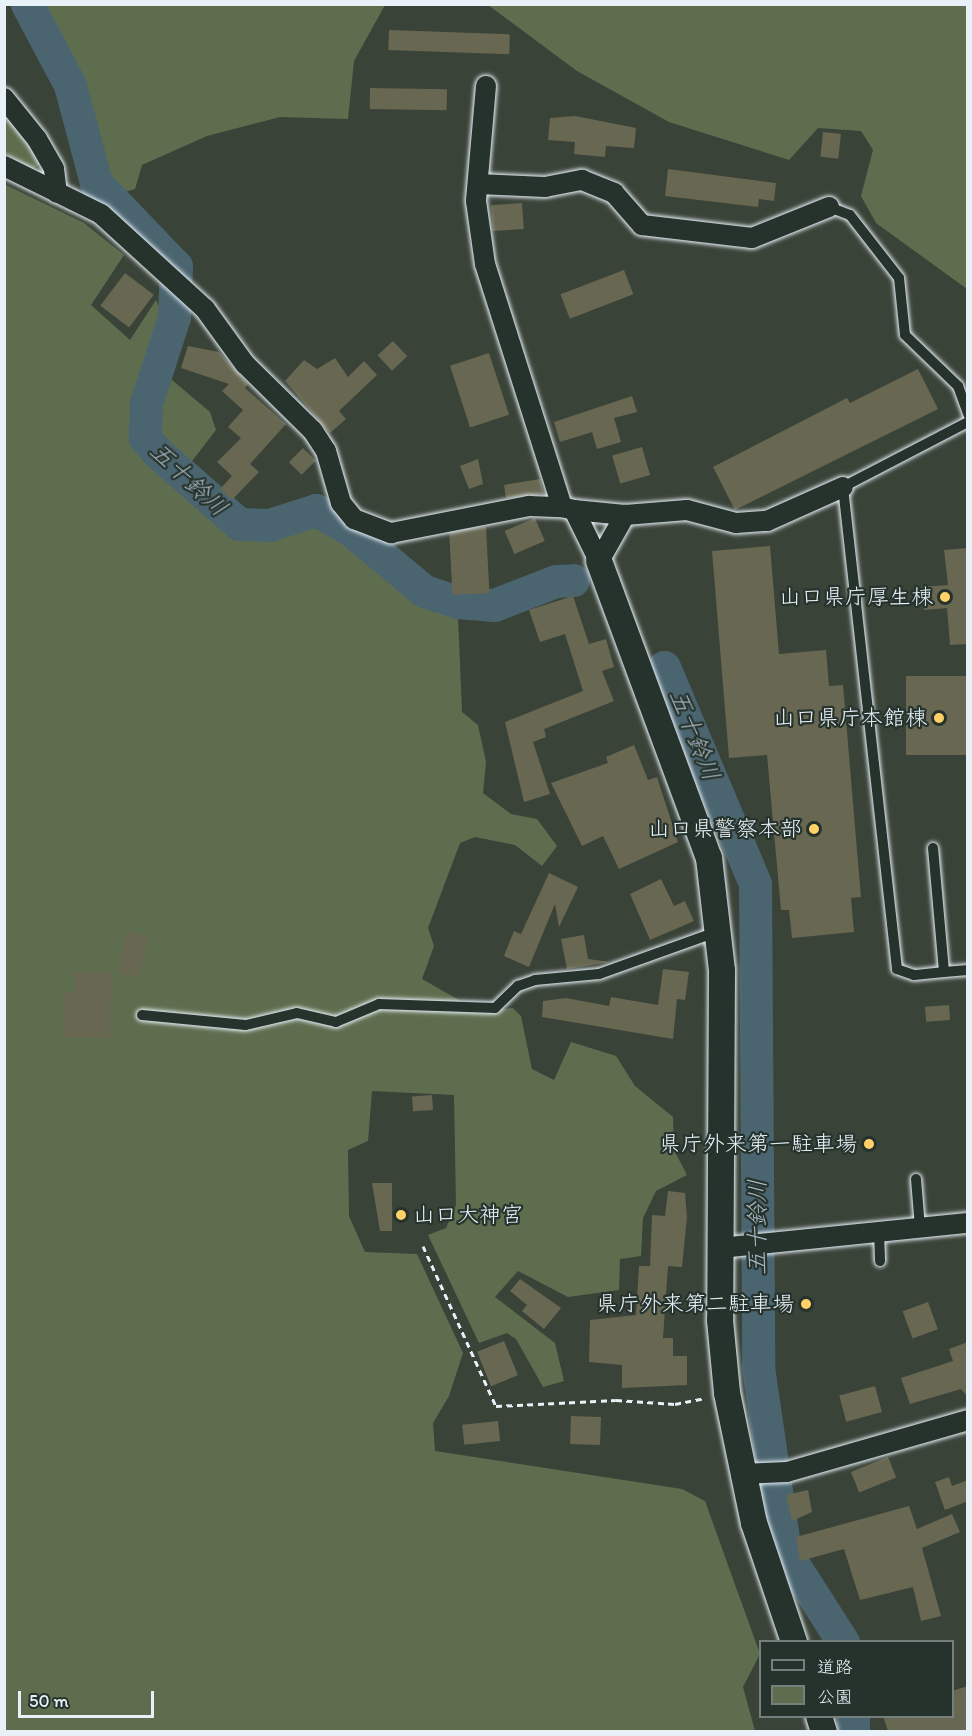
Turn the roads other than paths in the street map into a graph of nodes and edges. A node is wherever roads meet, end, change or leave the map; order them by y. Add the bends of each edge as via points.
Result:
1 (486, 86) dead end
2 (4, 98) edge
3 (4, 166) edge
4 (478, 184) junction
5 (57, 193) junction
6 (829, 207) joint
7 (968, 414) edge
8 (968, 422) edge
9 (843, 487) junction
10 (568, 508) junction
11 (625, 515) junction
12 (599, 561) junction
13 (933, 848) dead end
14 (719, 931) junction
15 (968, 970) edge
16 (944, 972) junction
17 (142, 1015) dead end
18 (916, 1179) dead end
19 (968, 1223) edge
20 (920, 1228) junction
21 (879, 1232) junction
22 (720, 1248) junction
23 (880, 1261) dead end
24 (968, 1420) edge
25 (750, 1474) junction
26 (794, 1640) edge

1 - 4 street
2 - 5 street via 37,139 54,169
3 - 5 street
4 - 6 street via 545,187 582,180 614,192 642,225 752,238
4 - 10 street via 485,264
5 - 10 street via 101,214 172,279 245,364 314,431 326,451 341,503 354,519 391,533 529,506
6 - 7 lane via 850,215 898,278 905,335 958,386
8 - 9 lane
9 - 11 street via 767,521 736,523 687,510
9 - 16 lane via 897,969 914,975
10 - 11 street
10 - 12 street
11 - 12 street
12 - 14 street via 694,810 709,858
13 - 16 lane
14 - 17 lane via 599,974 535,980 518,986 495,1008 380,1005 336,1022 297,1013 246,1025
14 - 22 street
15 - 16 lane
18 - 20 lane
19 - 20 street
20 - 21 street
21 - 22 street
21 - 23 lane
22 - 25 street via 728,1393
24 - 25 street via 787,1472
25 - 26 street

